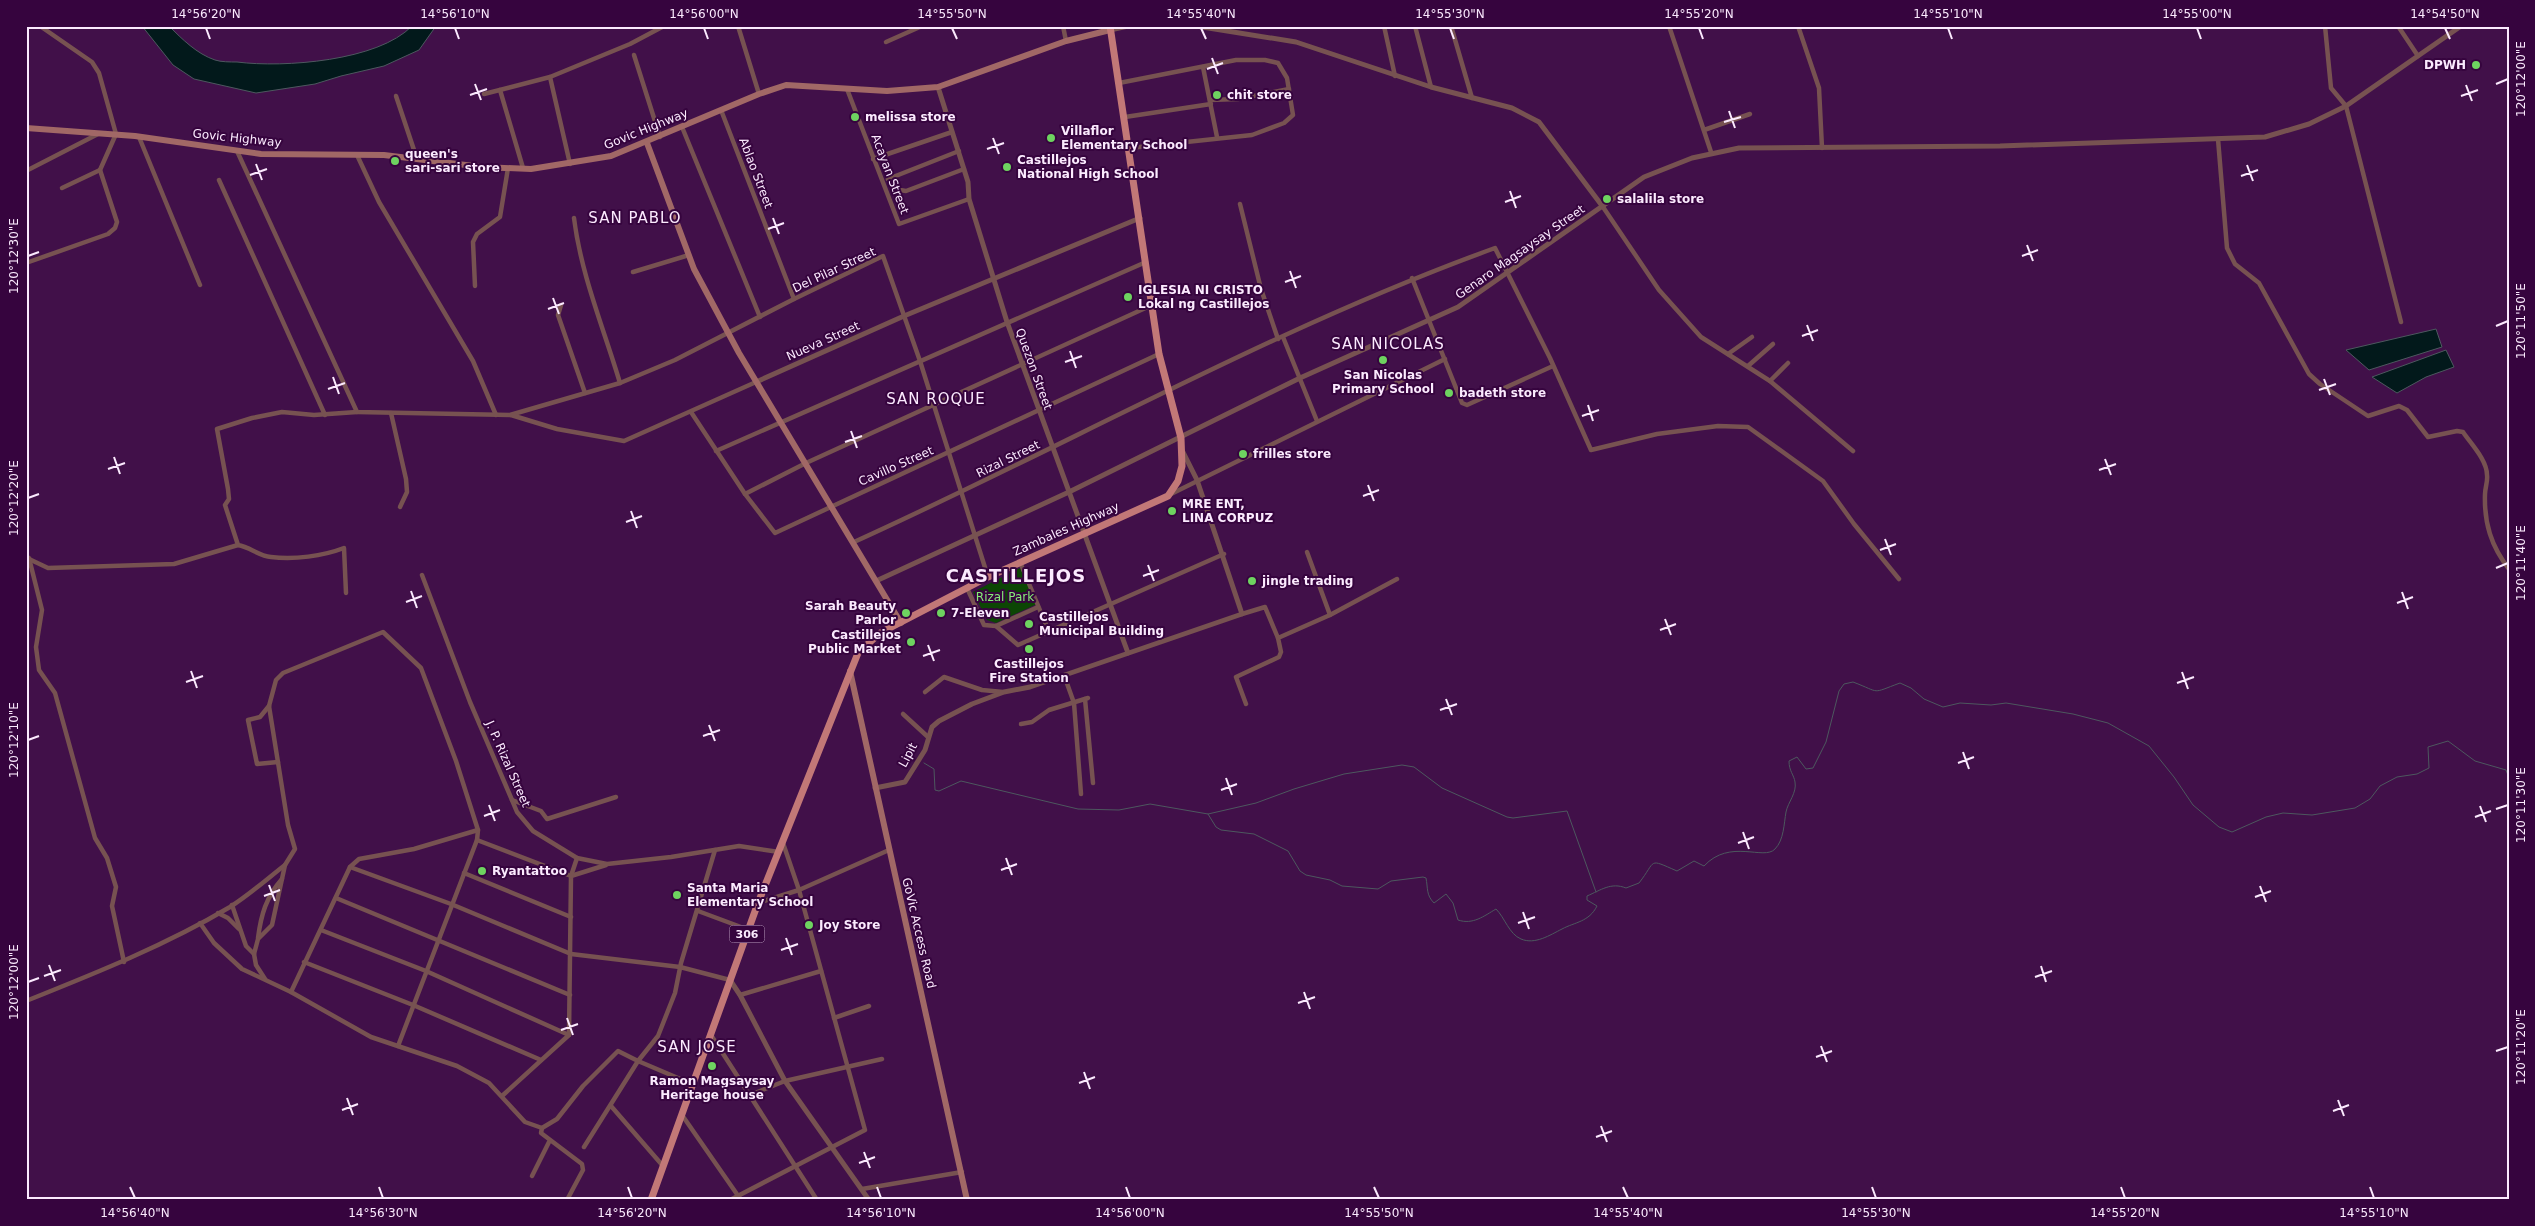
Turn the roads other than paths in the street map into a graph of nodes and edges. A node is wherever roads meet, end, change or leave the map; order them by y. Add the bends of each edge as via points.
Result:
1 (40, 26) edge
2 (664, 26) edge
3 (738, 26) edge
4 (922, 26) edge
5 (1063, 26) edge
6 (1128, 26) edge
7 (1196, 26) edge
8 (1384, 26) edge
9 (1415, 26) edge
10 (1450, 26) edge
11 (1669, 26) edge
12 (1798, 26) edge
13 (2325, 26) edge
14 (2398, 26) edge
15 (2461, 26) edge
16 (1110, 28) edge
17 (1066, 41) junction
18 (886, 42) dead end
19 (634, 55) dead end
20 (2418, 56) junction
21 (1204, 68) junction
22 (1395, 76) junction
23 (550, 77) junction
24 (1119, 83) junction
25 (938, 87) junction
26 (1431, 87) junction
27 (847, 89) junction
28 (1289, 89) junction
29 (500, 90) junction
30 (484, 94) dead end
31 (759, 94) junction
32 (396, 96) dead end
33 (1472, 98) junction
34 (1210, 102) junction
35 (2346, 106) junction
36 (721, 110) junction
37 (1750, 114) dead end
38 (1124, 116) junction
39 (682, 127) junction
40 (26, 128) edge
41 (1704, 130) junction
42 (952, 132) junction
43 (101, 133) junction
44 (116, 134) junction
45 (139, 137) junction
46 (660, 137) junction
47 (1217, 137) junction
48 (2218, 139) junction
49 (647, 143) junction
50 (1130, 148) junction
51 (1822, 148) junction
52 (237, 150) junction
53 (958, 152) junction
54 (1711, 152) junction
55 (357, 155) junction
56 (417, 159) junction
57 (873, 159) junction
58 (570, 164) junction
59 (508, 168) junction
60 (523, 168) junction
61 (964, 169) junction
62 (100, 170) junction
63 (26, 171) edge
64 (888, 179) junction
65 (218, 180) dead end
66 (882, 182) junction
67 (62, 188) dead end
68 (969, 199) junction
69 (1240, 204) dead end
70 (1603, 207) junction
71 (574, 218) dead end
72 (1140, 218) junction
73 (688, 255) junction
74 (1146, 262) junction
75 (26, 263) edge
76 (633, 272) dead end
77 (1508, 274) junction
78 (1412, 278) junction
79 (993, 280) junction
80 (200, 284) dead end
81 (475, 286) dead end
82 (794, 299) junction
83 (560, 305) dead end
84 (1152, 305) junction
85 (904, 316) junction
86 (760, 317) junction
87 (1429, 320) junction
88 (1007, 322) junction
89 (2401, 322) dead end
90 (729, 332) junction
91 (1752, 337) dead end
92 (1281, 338) junction
93 (1773, 344) dead end
94 (1159, 354) junction
95 (1728, 354) junction
96 (1446, 359) junction
97 (920, 361) junction
98 (1788, 363) dead end
99 (1022, 365) junction
100 (1554, 366) junction
101 (1748, 366) junction
102 (1300, 378) junction
103 (1770, 381) junction
104 (756, 382) junction
105 (620, 383) junction
106 (1168, 391) junction
107 (585, 393) junction
108 (934, 406) junction
109 (357, 412) junction
110 (392, 412) junction
111 (691, 412) junction
112 (1039, 412) junction
113 (325, 415) junction
114 (496, 415) junction
115 (510, 415) junction
116 (1317, 421) junction
117 (780, 422) junction
118 (1181, 438) junction
119 (1053, 449) junction
120 (716, 451) junction
121 (1853, 451) dead end
122 (1183, 452) junction
123 (949, 453) junction
124 (806, 463) junction
125 (1197, 480) junction
126 (1069, 492) junction
127 (961, 493) junction
128 (745, 494) junction
129 (1168, 496) junction
130 (832, 506) junction
131 (400, 507) dead end
132 (1085, 534) junction
133 (974, 535) junction
134 (854, 542) junction
135 (238, 545) junction
136 (1307, 552) dead end
137 (1224, 554) junction
138 (28, 557) edge
139 (1020, 562) junction
140 (2509, 569) edge
141 (422, 575) dead end
142 (988, 577) junction
143 (1397, 579) dead end
144 (1899, 579) dead end
145 (876, 581) junction
146 (967, 588) junction
147 (346, 593) dead end
148 (1111, 605) junction
149 (1038, 608) junction
150 (1242, 614) junction
151 (1330, 614) junction
152 (901, 623) junction
153 (996, 626) junction
154 (1049, 632) junction
155 (1278, 638) junction
156 (1128, 653) junction
157 (850, 671) junction
158 (1064, 675) junction
159 (925, 692) dead end
160 (1004, 692) junction
161 (1074, 703) junction
162 (1246, 704) dead end
163 (269, 706) junction
164 (903, 714) dead end
165 (1021, 724) dead end
166 (928, 737) junction
167 (278, 762) junction
168 (1093, 783) dead end
169 (875, 788) junction
170 (1081, 794) dead end
171 (616, 797) dead end
172 (512, 800) junction
173 (478, 830) junction
174 (477, 840) junction
175 (783, 843) junction
176 (715, 850) junction
177 (889, 850) junction
178 (779, 852) junction
179 (577, 858) junction
180 (607, 864) junction
181 (285, 865) junction
182 (350, 867) junction
183 (464, 873) junction
184 (571, 876) junction
185 (282, 879) junction
186 (799, 890) junction
187 (336, 898) junction
188 (758, 903) junction
189 (451, 904) junction
190 (232, 906) junction
191 (698, 911) junction
192 (218, 913) junction
193 (572, 918) junction
194 (200, 923) junction
195 (240, 930) junction
196 (320, 930) junction
197 (749, 930) junction
198 (258, 939) junction
199 (438, 940) junction
200 (254, 954) junction
201 (571, 954) junction
202 (124, 962) junction
203 (304, 962) junction
204 (680, 967) junction
205 (821, 971) junction
206 (426, 972) junction
207 (265, 979) junction
208 (730, 980) junction
209 (291, 992) junction
210 (740, 995) junction
211 (570, 996) junction
212 (26, 1001) edge
213 (413, 1005) junction
214 (869, 1006) dead end
215 (834, 1018) junction
216 (569, 1035) junction
217 (711, 1035) junction
218 (398, 1046) junction
219 (882, 1059) dead end
220 (541, 1060) junction
221 (638, 1062) junction
222 (847, 1066) junction
223 (785, 1081) junction
224 (692, 1084) junction
225 (750, 1095) junction
226 (502, 1096) junction
227 (611, 1106) junction
228 (682, 1115) junction
229 (542, 1128) junction
230 (549, 1142) junction
231 (584, 1147) dead end
232 (831, 1147) junction
233 (663, 1166) junction
234 (796, 1166) junction
235 (962, 1172) junction
236 (532, 1176) dead end
237 (862, 1189) junction
238 (740, 1198) edge
239 (652, 1199) edge
240 (567, 1200) edge
241 (730, 1200) edge
242 (817, 1200) edge
243 (870, 1200) edge
244 (968, 1200) edge

1 - 44 street via 92,62 99,73
2 - 23 street via 630,44
3 - 31 street
4 - 18 street
5 - 17 street
6 - 16 street
7 - 22 street via 1296,42
8 - 22 street
9 - 26 street
10 - 33 street
11 - 41 street
12 - 51 street via 1819,88
13 - 35 street via 2331,88
14 - 20 street
15 - 20 street, Genaro Magsaysay Street
16 - 17 main road, Govic Highway
16 - 24 main road
17 - 25 main road, Govic Highway
19 - 46 street
20 - 35 street, Genaro Magsaysay Street
21 - 24 street
21 - 28 street via 1236,60 1278,63
21 - 34 street
22 - 26 street
23 - 29 street
23 - 58 street
24 - 38 main road
25 - 27 main road, Govic Highway via 887,91
25 - 42 street, Quezon Street
26 - 33 street
27 - 31 main road, Govic Highway via 786,85
27 - 57 street, Acayan Street
28 - 34 street
28 - 47 street via 1293,115 1284,123 1252,135
29 - 30 street
29 - 60 street
31 - 36 main road, Govic Highway
32 - 56 street
33 - 70 street via 1512,108 1539,122
34 - 38 street
34 - 47 street
35 - 48 street, Genaro Magsaysay Street via 2310,124 2280,134
35 - 89 street
36 - 39 main road, Govic Highway
36 - 82 street, Ablao Street
37 - 41 street
38 - 50 main road
39 - 46 main road, Govic Highway
39 - 86 street
40 - 43 main road, Govic Highway
41 - 54 street
42 - 53 street, Quezon Street
42 - 57 street
43 - 44 main road, Govic Highway
43 - 63 street
44 - 45 main road, Govic Highway
44 - 62 street
45 - 52 main road, Govic Highway
45 - 80 street
46 - 49 main road, Govic Highway
47 - 50 street
48 - 51 street, Genaro Magsaysay Street
48 - 140 street via 2227,248 2235,264 2259,283 2300,361 2320,384 2368,416 2399,406 2407,410 2428,437 2457,430 2463,432 2485,465 2488,475 2484,492 2488,531 2496,553
49 - 58 main road, Govic Highway via 611,156
49 - 73 main road
50 - 72 main road
51 - 54 street, Genaro Magsaysay Street via 1739,148
52 - 55 main road, Govic Highway via 261,154
52 - 109 street
53 - 61 street, Quezon Street
53 - 64 street
54 - 70 street, Genaro Magsaysay Street via 1644,178
55 - 56 main road, Govic Highway
55 - 114 street via 379,202 473,361
56 - 59 main road, Govic Highway
57 - 66 street, Acayan Street
58 - 60 main road, Govic Highway
59 - 60 main road, Govic Highway
59 - 81 street via 500,217 477,234 473,242
61 - 64 street via 906,191
61 - 68 street, Quezon Street
62 - 67 street
62 - 75 street via 117,222 115,228 108,234
64 - 66 street
65 - 113 street
66 - 68 street, Acayan Street via 899,224
68 - 79 street, Quezon Street
69 - 92 street via 1261,290
70 - 77 street, Genaro Magsaysay Street
70 - 95 street via 1659,290 1701,337
71 - 105 street via 584,271
72 - 74 main road
72 - 79 street, Nueva Street
73 - 76 street
73 - 90 main road
74 - 84 main road
74 - 88 street
77 - 78 street, Rizal Street via 1495,248
77 - 87 street, Genaro Magsaysay Street via 1458,307
77 - 100 street
78 - 87 street
78 - 92 street, Rizal Street
79 - 85 street, Nueva Street
79 - 88 street, Quezon Street
82 - 85 street, Del Pilar Street via 883,256
82 - 86 street, Del Pilar Street
83 - 107 street via 558,315
84 - 94 main road
84 - 99 street
85 - 97 street, Del Pilar Street
85 - 104 street, Nueva Street
86 - 90 street, Del Pilar Street
87 - 96 street
87 - 102 street, Genaro Magsaysay Street
88 - 97 street
88 - 99 street, Quezon Street
90 - 104 main road
90 - 105 street, Del Pilar Street
91 - 95 street
92 - 102 street
92 - 106 street, Rizal Street
93 - 101 street
94 - 106 main road
94 - 112 street, Cavillo Street
95 - 101 street
96 - 100 street via 1462,403 1467,406
96 - 116 street
97 - 108 street, Del Pilar Street
97 - 117 street
98 - 103 street
99 - 108 street
99 - 112 street, Quezon Street
100 - 144 street via 1590,450 1657,434 1718,426 1748,427 1823,482
101 - 103 street
102 - 116 street
102 - 118 street, Genaro Magsaysay Street
103 - 121 street
104 - 111 street, Nueva Street
104 - 117 main road
105 - 107 street, Del Pilar Street
106 - 118 main road
106 - 119 street, Rizal Street
107 - 115 street, Del Pilar Street
108 - 123 street, Del Pilar Street
108 - 124 street
109 - 110 street
109 - 113 street
110 - 114 street
110 - 131 street via 406,479 407,492
111 - 115 street, Nueva Street via 624,441 557,429
111 - 120 street, Cavillo Street
112 - 119 street, Quezon Street
112 - 123 street, Cavillo Street
113 - 135 street via 282,412 217,429 228,489 226,505
114 - 115 street
116 - 125 street
117 - 120 street
117 - 124 main road
118 - 122 main road
118 - 126 street, Genaro Magsaysay Street
119 - 126 street, Quezon Street
119 - 127 street, Rizal Street
120 - 128 street, Cavillo Street
122 - 125 street
122 - 129 main road via 1178,481
123 - 127 street, Del Pilar Street
123 - 130 street, Cavillo Street
124 - 128 street
124 - 130 main road
125 - 129 street
125 - 137 street
126 - 132 street, Quezon Street
126 - 133 street, Genaro Magsaysay Street
127 - 133 street, Del Pilar Street
127 - 134 street, Rizal Street
128 - 130 street, Cavillo Street via 775,533
129 - 132 main road, Zambales Highway / 306
130 - 134 main road
132 - 139 main road, Zambales Highway / 306
132 - 148 street, Quezon Street
133 - 142 street, Del Pilar Street
133 - 145 street, Genaro Magsaysay Street
134 - 145 main road
135 - 138 street via 174,564 48,568
135 - 147 street via 249,546 269,557 330,554 344,548
136 - 151 street
137 - 148 street
137 - 150 street
138 - 202 street via 42,610 36,647 39,670 56,693 96,838 114,878 116,887 112,906
139 - 142 main road, Zambales Highway / 306
139 - 149 street
141 - 172 street, J. P. Rizal Street via 470,702
142 - 146 main road, Zambales Highway / 306
143 - 151 street
145 - 152 main road
146 - 152 main road, Zambales Highway / 306
146 - 153 street via 984,625
148 - 154 street
148 - 156 street, Quezon Street
149 - 153 street
149 - 154 street
150 - 155 street via 1264,607
150 - 156 street
151 - 155 street
152 - 157 main road, Zambales Highway / 306 via 869,641 858,653
153 - 154 street via 1018,645
155 - 162 street via 1279,657 1236,677
156 - 158 street
157 - 169 main road, GoVic Access Road
157 - 175 main road, Zambales Highway / 306
158 - 160 street
158 - 161 street
159 - 160 street via 944,677 982,690
160 - 166 street via 939,721
161 - 165 street via 1049,710 1032,722
161 - 168 street via 1086,699
161 - 170 street
163 - 167 street
163 - 167 street via 260,717 248,720 257,764
163 - 173 street via 276,680 283,673 383,632 421,668
164 - 166 street
166 - 169 street, Lipit via 925,750 905,782
167 - 181 street via 295,848
169 - 177 main road, GoVic Access Road
171 - 172 street via 547,819 541,811
172 - 179 street, J. P. Rizal Street via 517,812 533,831
173 - 174 street
173 - 182 street via 414,849 359,860
174 - 183 street
174 - 184 street
175 - 178 main road, Zambales Highway / 306
175 - 186 street
176 - 178 street, J. P. Rizal Street via 738,846
176 - 180 street, J. P. Rizal Street
176 - 191 street
177 - 186 street
177 - 235 main road, GoVic Access Road
178 - 188 main road, Zambales Highway / 306
179 - 180 street, J. P. Rizal Street
179 - 184 street
180 - 184 street
181 - 185 street
181 - 190 street
182 - 187 street
182 - 189 street
183 - 189 street
183 - 193 street
184 - 193 street
185 - 198 street via 266,900
185 - 198 street via 272,924
186 - 188 street
186 - 205 street
187 - 196 street
187 - 199 street
188 - 197 main road, Zambales Highway / 306
189 - 199 street
189 - 201 street
190 - 192 street
190 - 195 street
191 - 197 street
191 - 204 street
192 - 194 street
192 - 195 street
193 - 201 street
194 - 202 street
194 - 207 street via 214,943 242,969
195 - 200 street via 246,946
196 - 203 street
196 - 206 street
197 - 208 main road, Zambales Highway / 306
198 - 200 street
199 - 206 street
199 - 211 street
200 - 207 street
201 - 204 street
201 - 211 street
202 - 212 street
203 - 209 street
203 - 213 street
204 - 208 street
204 - 221 street via 658,1036
205 - 210 street
205 - 215 street
206 - 213 street
206 - 216 street
207 - 209 street
208 - 210 street
208 - 217 main road, Zambales Highway / 306
209 - 218 street via 371,1037
210 - 223 street
211 - 216 street
213 - 218 street
213 - 220 street
214 - 215 street
215 - 222 street
216 - 220 street
217 - 224 main road, Zambales Highway / 306
217 - 225 street
218 - 226 street via 457,1066 488,1083
219 - 222 street
220 - 226 street
221 - 224 street
221 - 227 street
221 - 229 street via 618,1050 557,1119
222 - 223 street
222 - 232 street via 865,1130
223 - 225 street
223 - 232 street
224 - 228 main road, Zambales Highway / 306
225 - 234 street
226 - 229 street via 525,1122
227 - 231 street
227 - 233 street
228 - 233 main road, Zambales Highway / 306
228 - 238 street
229 - 230 street via 541,1134
230 - 236 street
230 - 240 street via 582,1164
232 - 234 street
232 - 237 street
233 - 239 main road, Zambales Highway / 306
234 - 238 street
234 - 242 street
235 - 237 street
235 - 244 main road, GoVic Access Road
237 - 243 street
238 - 241 street

